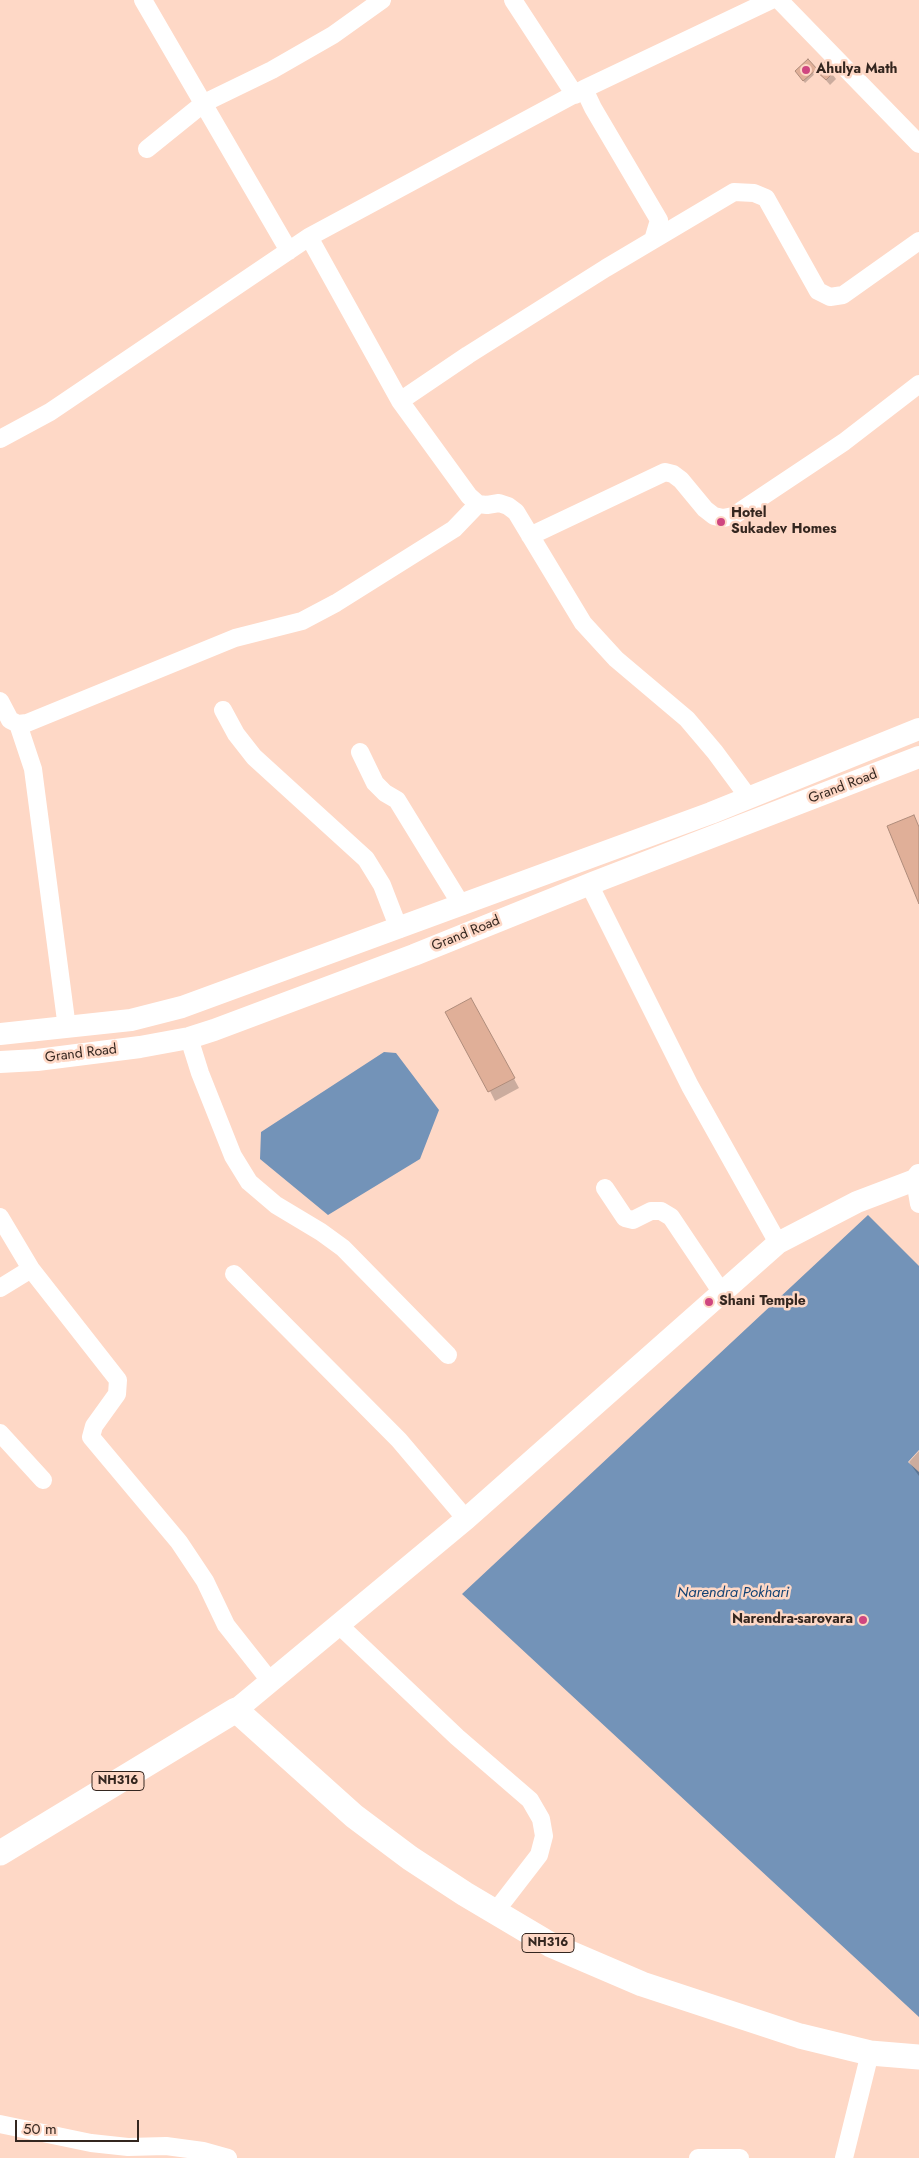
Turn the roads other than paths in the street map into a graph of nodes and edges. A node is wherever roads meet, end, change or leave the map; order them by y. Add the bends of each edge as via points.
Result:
1 (144, 0) edge
2 (382, 0) edge
3 (513, 0) edge
4 (771, 0) edge
5 (779, 0) edge
6 (579, 92) junction
7 (204, 103) junction
8 (919, 144) edge
9 (147, 149) dead end
10 (309, 237) junction
11 (653, 240) junction
12 (919, 240) edge
13 (289, 251) junction
14 (919, 384) edge
15 (400, 401) junction
16 (0, 439) edge
17 (478, 504) junction
18 (530, 536) junction
19 (0, 701) edge
20 (222, 710) dead end
21 (18, 724) junction
22 (919, 729) edge
23 (360, 752) dead end
24 (919, 757) edge
25 (749, 798) junction
26 (589, 884) junction
27 (462, 906) junction
28 (399, 929) junction
29 (67, 1028) junction
30 (0, 1034) edge
31 (190, 1038) junction
32 (0, 1062) edge
33 (917, 1178) edge
34 (605, 1188) dead end
35 (919, 1204) edge
36 (0, 1217) edge
37 (778, 1243) junction
38 (31, 1270) junction
39 (234, 1274) dead end
40 (0, 1288) edge
41 (722, 1294) junction
42 (448, 1355) dead end
43 (0, 1433) edge
44 (43, 1480) dead end
45 (466, 1519) junction
46 (339, 1625) junction
47 (271, 1682) junction
48 (236, 1710) junction
49 (0, 1853) edge
50 (495, 1912) junction
51 (870, 2053) junction
52 (919, 2057) edge
53 (0, 2124) edge
54 (139, 2152) edge
55 (228, 2158) edge
56 (698, 2158) edge
57 (740, 2158) edge
58 (844, 2158) edge

1 - 7 street
2 - 7 street via 333,35 272,70
3 - 6 street
4 - 6 street
5 - 8 street
6 - 10 street
6 - 11 street via 593,108 658,220
7 - 9 street
7 - 13 street
10 - 13 street
10 - 15 street
11 - 12 street via 734,192 754,193 766,198 818,291 830,297 843,294
11 - 15 street
13 - 16 street via 50,412
14 - 18 street via 844,442 733,516 714,516 681,480 665,472
15 - 17 street
17 - 18 street via 508,506 516,512
17 - 21 street via 454,529 302,621 235,638
18 - 25 street via 584,623 616,659 687,719
19 - 21 street via 10,720
20 - 28 street via 254,757 366,860 382,885
21 - 29 street via 33,769
22 - 25 main road, Grand Road
23 - 27 street via 375,783 397,800
24 - 26 main road, Grand Road
25 - 27 main road, Grand Road
26 - 31 main road, Grand Road via 414,955
26 - 37 street via 690,1086
27 - 28 main road, Grand Road
28 - 29 main road, Grand Road via 182,1007 132,1020
29 - 30 main road, Grand Road
31 - 32 main road, Grand Road via 131,1048
31 - 42 street via 232,1156 249,1182 276,1205 343,1248
33 - 35 street
33 - 37 main road via 857,1202
34 - 41 street via 625,1218 633,1220 651,1211 662,1211 671,1217
36 - 38 street
37 - 41 main road
38 - 40 street
38 - 47 street via 118,1380 117,1394 94,1426 91,1437 179,1542 205,1581 226,1625
39 - 45 street via 399,1440
41 - 45 main road
43 - 44 street
45 - 46 main road
46 - 47 main road
46 - 50 street via 457,1737 530,1800 542,1819 544,1836 539,1854
47 - 48 main road
48 - 49 highway, NH316
48 - 50 highway, NH316 via 354,1816 410,1858
50 - 51 highway, NH316 via 551,1945 642,1984 800,2036
51 - 52 highway, NH316
51 - 58 street
53 - 54 street via 91,2143 128,2147
54 - 55 street via 166,2146
56 - 57 street

